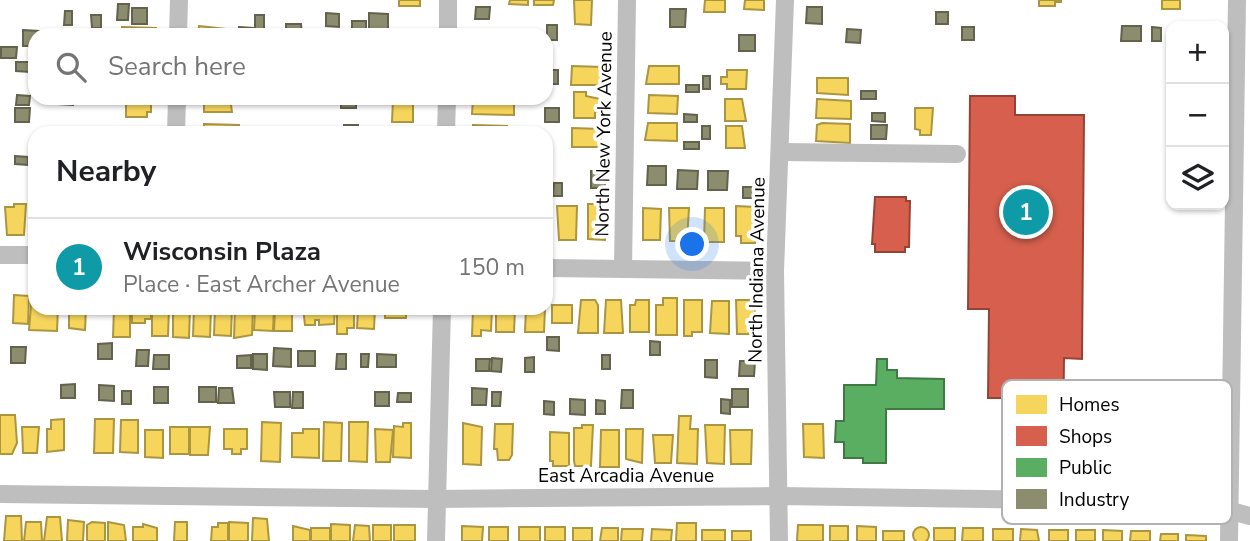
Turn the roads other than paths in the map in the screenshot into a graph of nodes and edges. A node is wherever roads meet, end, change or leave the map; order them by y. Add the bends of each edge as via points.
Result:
1 (178, 0) edge
2 (448, 0) edge
3 (627, 0) edge
4 (785, 0) edge
5 (1237, 0) edge
6 (178, 28) edge
7 (448, 28) edge
8 (177, 105) edge
9 (447, 105) edge
10 (176, 126) edge
11 (446, 126) edge
12 (781, 152) junction
13 (957, 154) dead end
14 (1242, 190) edge
15 (0, 255) edge
16 (28, 256) edge
17 (553, 268) edge
18 (623, 269) junction
19 (775, 271) junction
20 (443, 315) edge
21 (1232, 458) edge
22 (0, 494) edge
23 (779, 496) junction
24 (436, 499) junction
25 (1002, 499) edge
26 (1232, 512) edge
27 (1250, 516) edge
28 (436, 541) edge
29 (779, 541) edge

1 - 6 street
2 - 7 street
3 - 18 street, North New York Avenue
4 - 12 street, North Indiana Avenue
5 - 14 street
8 - 10 street
9 - 11 street
12 - 13 street
12 - 19 street, North Indiana Avenue
14 - 21 street
15 - 16 street
17 - 18 street
18 - 19 street
19 - 23 street, North Indiana Avenue
20 - 24 street
22 - 24 street, East Arcadia Avenue
23 - 24 street, East Arcadia Avenue
23 - 25 street, East Arcadia Avenue
23 - 29 street, North Indiana Avenue
24 - 28 street
26 - 27 street, East Arcadia Avenue

